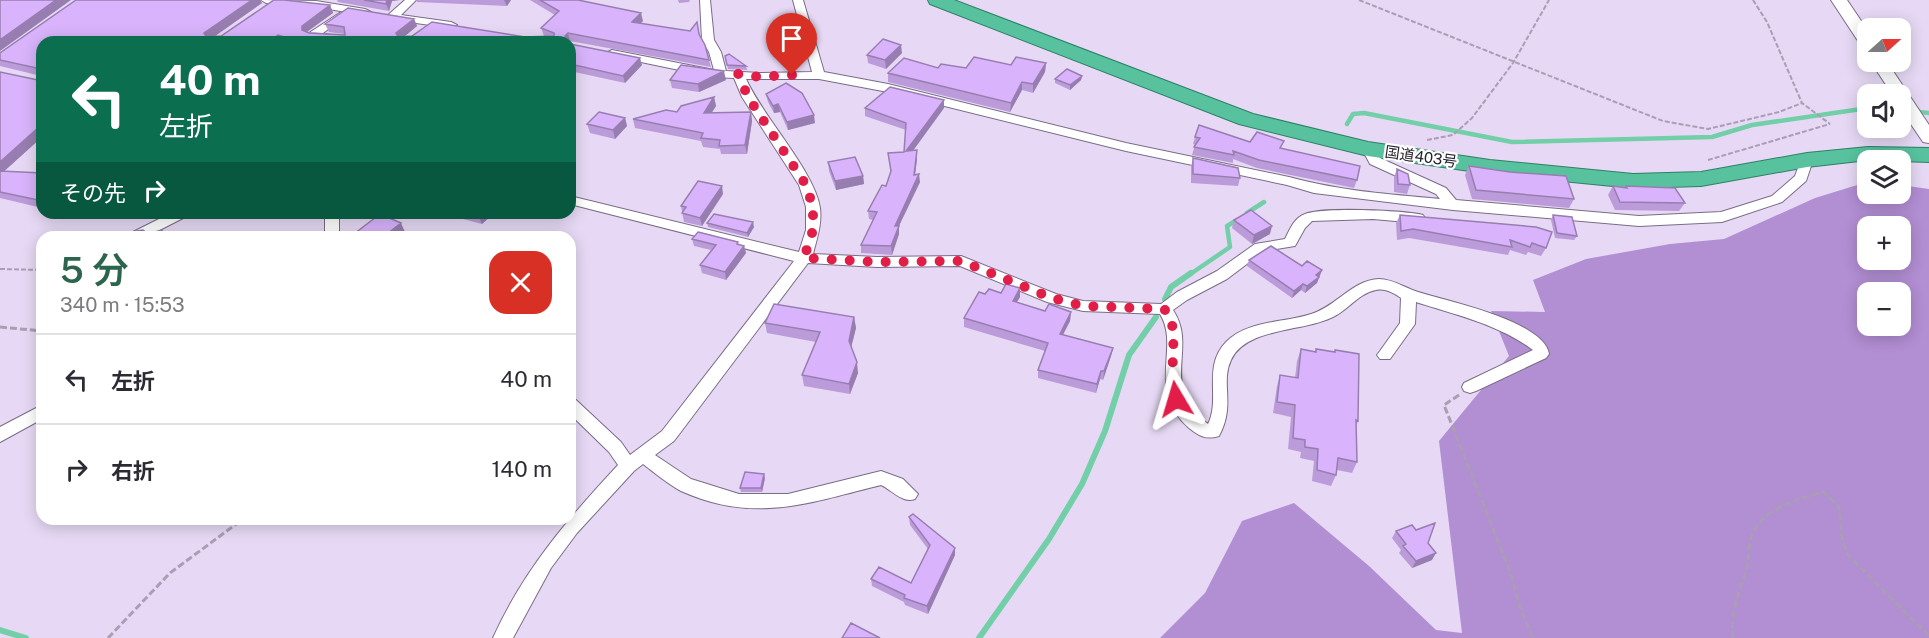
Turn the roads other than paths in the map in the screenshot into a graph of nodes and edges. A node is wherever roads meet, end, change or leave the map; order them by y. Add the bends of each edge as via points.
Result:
1 (411, 0) edge
2 (705, 0) edge
3 (798, 0) edge
4 (936, 0) edge
5 (1839, 0) edge
6 (272, 3) edge
7 (349, 9) junction
8 (392, 16) junction
9 (431, 23) junction
10 (462, 27) edge
11 (1857, 27) edge
12 (320, 36) edge
13 (415, 36) edge
14 (604, 51) edge
15 (1886, 72) edge
16 (722, 73) junction
17 (738, 74) junction
18 (819, 75) junction
19 (1929, 138) edge
20 (1368, 149) junction
21 (1929, 155) edge
22 (1807, 160) junction
23 (576, 201) edge
24 (1453, 206) junction
25 (1528, 212) junction
26 (170, 219) edge
27 (1432, 220) edge
28 (1530, 229) edge
29 (146, 231) edge
30 (804, 258) junction
31 (1409, 295) junction
32 (1164, 309) junction
33 (1385, 355) dead end
34 (1470, 387) road end
35 (576, 410) edge
36 (36, 414) edge
37 (0, 435) edge
38 (643, 454) junction
39 (628, 466) junction
40 (909, 494) dead end
41 (576, 523) edge
42 (575, 525) edge
43 (503, 638) edge

1 - 8 street
2 - 16 street via 708,40
3 - 18 street
4 - 20 highway, 国道403号 via 1246,119
5 - 11 main road
6 - 7 street
7 - 8 street
7 - 12 street via 313,35
8 - 9 street
9 - 10 street
9 - 13 street
14 - 16 street
15 - 19 main road
16 - 17 street
17 - 18 street
17 - 30 street via 748,97 806,185 813,207 813,230
18 - 24 street via 1314,189
20 - 22 highway, 国道403号 via 1490,167 1633,181 1701,179
20 - 24 street via 1375,161 1442,191
21 - 22 highway, 国道403号 via 1868,154
22 - 25 street via 1801,178 1777,199 1722,217 1639,220
23 - 30 street
24 - 25 street
25 - 28 street
26 - 29 street
27 - 32 street via 1373,214 1309,217 1299,225 1290,243 1260,247
30 - 32 street via 961,261 1052,298 1083,306
30 - 38 street via 668,436
31 - 32 street via 1374,285 1326,315 1242,338 1223,359 1218,424 1205,431 1176,399 1173,327 1170,314
31 - 33 street via 1407,324
31 - 34 street via 1501,324 1540,347 1540,354
35 - 39 street via 615,447
36 - 37 street
38 - 39 street
38 - 40 street via 686,485 739,501 788,501 881,478
39 - 41 street
42 - 43 street via 545,562

